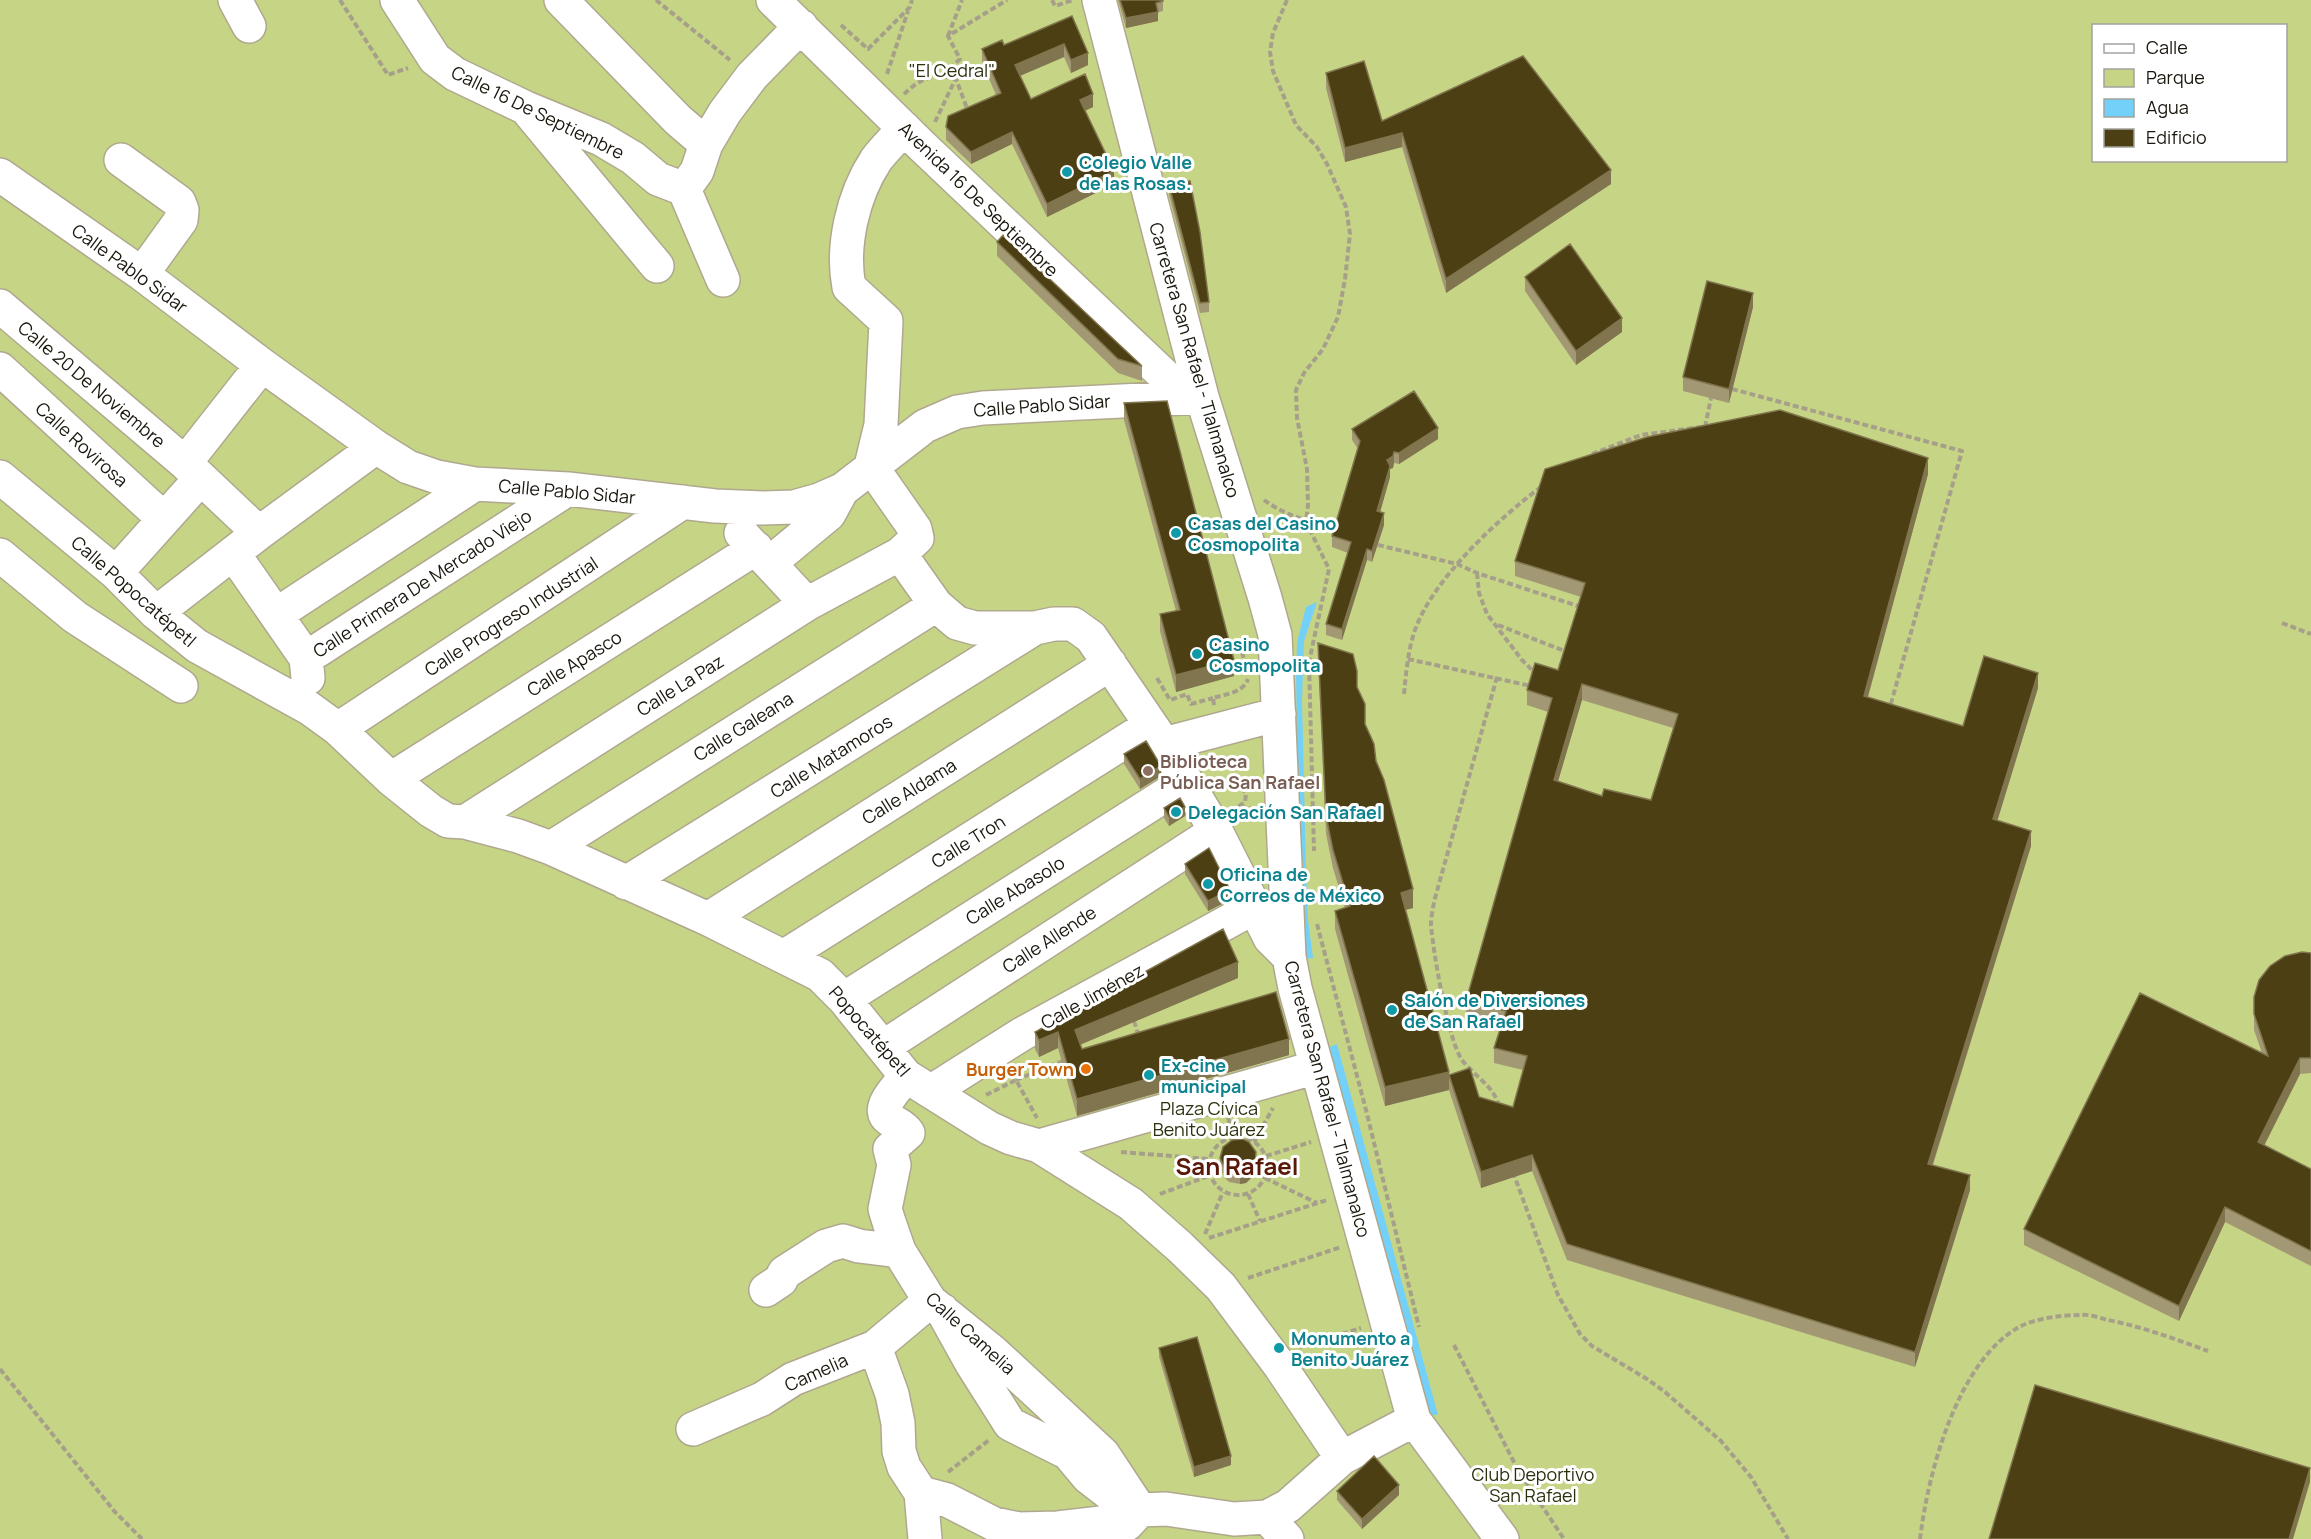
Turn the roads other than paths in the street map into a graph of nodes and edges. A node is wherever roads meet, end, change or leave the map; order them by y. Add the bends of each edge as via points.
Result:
1 (397, 0) edge
2 (561, 0) edge
3 (773, 0) edge
4 (1099, 0) edge
5 (801, 26) junction
6 (526, 108) junction
7 (898, 122) junction
8 (706, 144) junction
9 (121, 160) dead end
10 (0, 175) edge
11 (684, 189) junction
12 (657, 266) dead end
13 (142, 274) junction
14 (723, 280) dead end
15 (0, 306) edge
16 (262, 365) junction
17 (0, 369) edge
18 (1194, 396) junction
19 (376, 447) junction
20 (872, 466) junction
21 (193, 470) junction
22 (0, 477) edge
23 (476, 484) junction
24 (568, 489) junction
25 (842, 490) junction
26 (683, 502) junction
27 (715, 506) junction
28 (164, 519) junction
29 (259, 533) junction
30 (233, 553) junction
31 (900, 554) junction
32 (0, 555) edge
33 (763, 555) junction
34 (116, 573) junction
35 (807, 604) junction
36 (936, 605) junction
37 (156, 613) junction
38 (277, 614) junction
39 (1035, 628) junction
40 (306, 658) junction
41 (1110, 664) junction
42 (180, 686) dead end
43 (309, 708) junction
44 (1279, 714) junction
45 (338, 729) junction
46 (1157, 734) junction
47 (391, 779) junction
48 (1186, 782) junction
49 (1225, 820) junction
50 (465, 822) junction
51 (551, 848) junction
52 (626, 883) junction
53 (1255, 907) junction
54 (708, 919) junction
55 (784, 956) junction
56 (1289, 957) junction
57 (844, 999) junction
58 (883, 1047) junction
59 (1317, 1067) junction
60 (932, 1092) junction
61 (1045, 1145) junction
62 (899, 1251) junction
63 (766, 1290) dead end
64 (936, 1306) junction
65 (875, 1347) junction
66 (1414, 1420) junction
67 (693, 1429) dead end
68 (1342, 1458) junction
69 (921, 1493) junction
70 (1140, 1510) junction
71 (1277, 1528) edge
72 (925, 1539) edge
73 (1502, 1539) edge

1 - 6 street, Calle 16 De Septiembre via 435,60 455,74
2 - 8 street
3 - 5 street, Avenida 16 De Septiembre
4 - 18 street, Carretera San Rafael - Tlalmanalco
5 - 7 street, Avenida 16 De Septiembre
5 - 8 street via 752,76
6 - 11 street, Calle 16 De Septiembre via 601,138 658,179
6 - 12 street
7 - 18 street, Avenida 16 De Septiembre
7 - 20 street via 864,183 854,211 846,261 849,287 886,321 882,414
8 - 11 street via 697,171
9 - 13 street via 179,202 182,210 181,220
10 - 13 street, Calle Pablo Sidar
11 - 14 street
13 - 16 street, Calle Pablo Sidar
15 - 21 street, Calle 20 De Noviembre
16 - 19 street, Calle Pablo Sidar
16 - 21 street
17 - 28 street, Calle Rovirosa
18 - 20 street, Calle Pablo Sidar via 957,412 925,426
18 - 44 street, Carretera San Rafael - Tlalmanalco via 1275,635
19 - 23 street, Calle Pablo Sidar via 408,467
19 - 29 street
20 - 25 street, Calle Pablo Sidar
20 - 31 street via 915,529 917,538
21 - 28 street
21 - 29 street, Calle 20 De Noviembre
22 - 34 street, Calle Popocatépetl
23 - 24 street, Calle Pablo Sidar
23 - 38 street
24 - 26 street, Calle Pablo Sidar
24 - 40 street, Calle Primera De Mercado Viejo
25 - 27 street, Calle Pablo Sidar via 794,507
25 - 33 street, Calle Apasco via 829,514
26 - 27 street, Calle Pablo Sidar
26 - 45 street, Calle Progreso Industrial
27 - 33 street
28 - 34 street
29 - 30 street
30 - 37 street
30 - 38 street
31 - 35 street, Calle La Paz
31 - 36 street
32 - 42 street via 75,617
33 - 35 street
33 - 47 street, Calle Apasco
34 - 37 street, Calle Popocatépetl
35 - 50 street, Calle La Paz
36 - 39 street via 957,623 975,628
36 - 51 street, Calle Galeana
37 - 43 street, Calle Popocatépetl via 197,646
38 - 40 street
39 - 41 street via 1073,624 1090,637
39 - 52 street, Calle Matamoros
40 - 43 street
41 - 46 street
41 - 54 street, Calle Aldama
43 - 45 street, Calle Popocatépetl
44 - 46 street, Calle Tron
44 - 56 street, Carretera San Rafael - Tlalmanalco
45 - 47 street, Popocatépetl
46 - 48 street
46 - 55 street, Calle Tron
47 - 50 street, Popocatépetl via 448,821
48 - 49 street
48 - 57 street, Calle Abasolo
49 - 53 street
49 - 58 street, Calle Allende
50 - 51 street, Popocatépetl
51 - 52 street, Popocatépetl
52 - 54 street, Popocatépetl
53 - 56 street via 1270,938
53 - 60 street, Calle Jiménez via 1022,1034
54 - 55 street, Popocatépetl
55 - 57 street, Popocatépetl via 820,975
56 - 59 street, Carretera San Rafael - Tlalmanalco
57 - 58 street, Popocatépetl
58 - 60 street, Popocatépetl
59 - 61 street
59 - 66 street, Carretera San Rafael - Tlalmanalco
60 - 61 street, Popocatépetl via 989,1128 1011,1138
60 - 62 street, Calle Camelia via 884,1107 886,1117 908,1133 890,1149 894,1165 885,1209
61 - 68 street, Popocatépetl via 1131,1204 1221,1287
62 - 63 street via 843,1241 826,1246 784,1273 781,1280
62 - 64 street, Calle Camelia
64 - 65 street, Camelia
64 - 70 street, Calle Camelia via 993,1352 1103,1454
64 - 70 street via 1010,1424 1068,1453 1088,1477
65 - 67 street, Camelia via 793,1379 762,1399
65 - 69 street via 892,1394 904,1467
66 - 68 street
66 - 73 street, Carretera San Rafael - Tlalmanalco
68 - 71 street via 1288,1506
69 - 70 street via 947,1500 993,1524 1019,1529 1127,1524
69 - 72 street
70 - 71 street via 1166,1509

